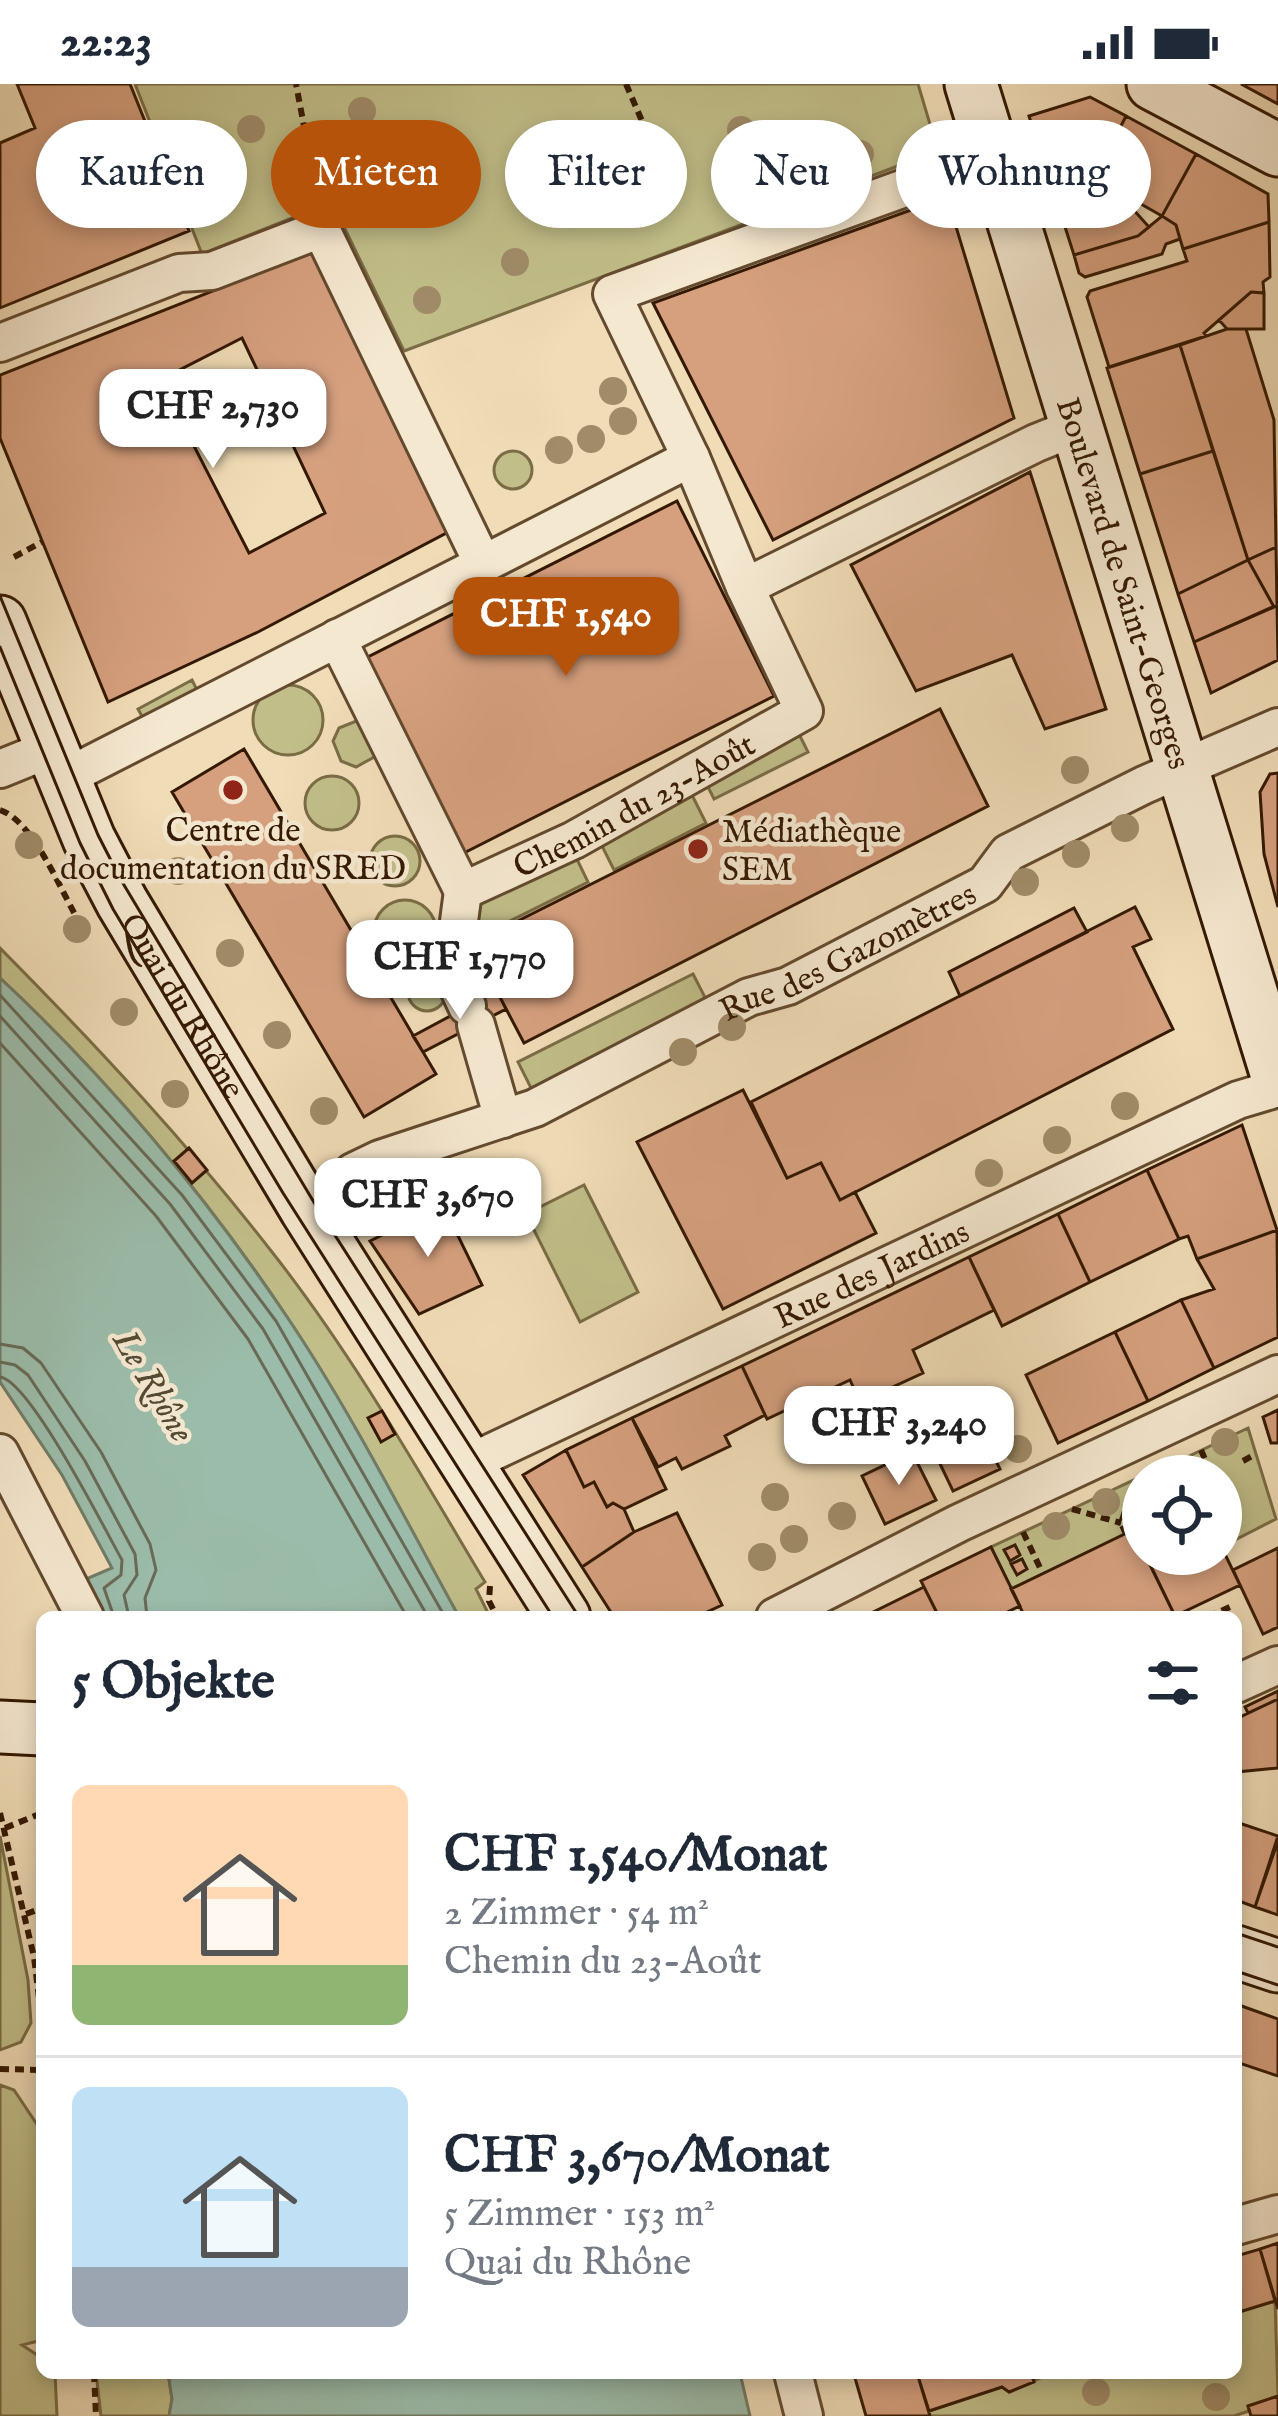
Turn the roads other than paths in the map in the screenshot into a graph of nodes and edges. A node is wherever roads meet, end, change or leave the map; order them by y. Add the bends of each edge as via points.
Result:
1 (971, 84) edge
2 (1153, 84) edge
3 (982, 120) edge
4 (1278, 150) edge
5 (896, 191) edge
6 (1015, 228) edge
7 (0, 343) edge
8 (1076, 428) junction
9 (691, 458) junction
10 (483, 564) junction
11 (745, 586) junction
12 (0, 622) edge
13 (337, 638) junction
14 (1278, 727) edge
15 (71, 763) junction
16 (1182, 767) junction
17 (0, 770) edge
18 (463, 892) junction
19 (1278, 1084) edge
20 (503, 1119) junction
21 (353, 1172) dead end
22 (1278, 1374) edge
23 (0, 1453) edge
24 (467, 1464) junction
25 (83, 1611) edge
26 (560, 1611) edge
27 (785, 1611) edge
28 (1278, 1665) edge
29 (1242, 1681) edge
30 (0, 1727) edge
31 (36, 1729) edge
32 (1242, 1954) edge
33 (1278, 1966) edge
34 (1278, 2214) edge
35 (1242, 2224) edge
36 (795, 2379) edge
37 (804, 2416) edge

1 - 3 street, Boulevard de Saint-Georges
2 - 4 street
5 - 9 street, Chemin du 23-Août via 612,294
6 - 8 street, Boulevard de Saint-Georges
7 - 10 street via 178,273 212,271 321,229
8 - 11 street
8 - 16 street, Boulevard de Saint-Georges
9 - 10 street
9 - 11 street, Chemin du 23-Août
10 - 13 street
11 - 18 street, Chemin du 23-Août via 804,711 574,840
12 - 15 street, Quai du Rhône
13 - 15 street
13 - 18 street
14 - 16 street, Rue des Gazomètres
15 - 17 street
15 - 24 street, Quai du Rhône via 122,902
16 - 19 street, Boulevard de Saint-Georges
16 - 20 street, Rue des Gazomètres via 1008,853 985,884
18 - 20 street via 452,974
19 - 24 street, Rue des Jardins
20 - 21 street, Rue des Gazomètres
22 - 27 street
23 - 25 street
24 - 26 street, Quai du Rhône
28 - 29 street
30 - 31 street
32 - 33 street
34 - 35 street
36 - 37 street

